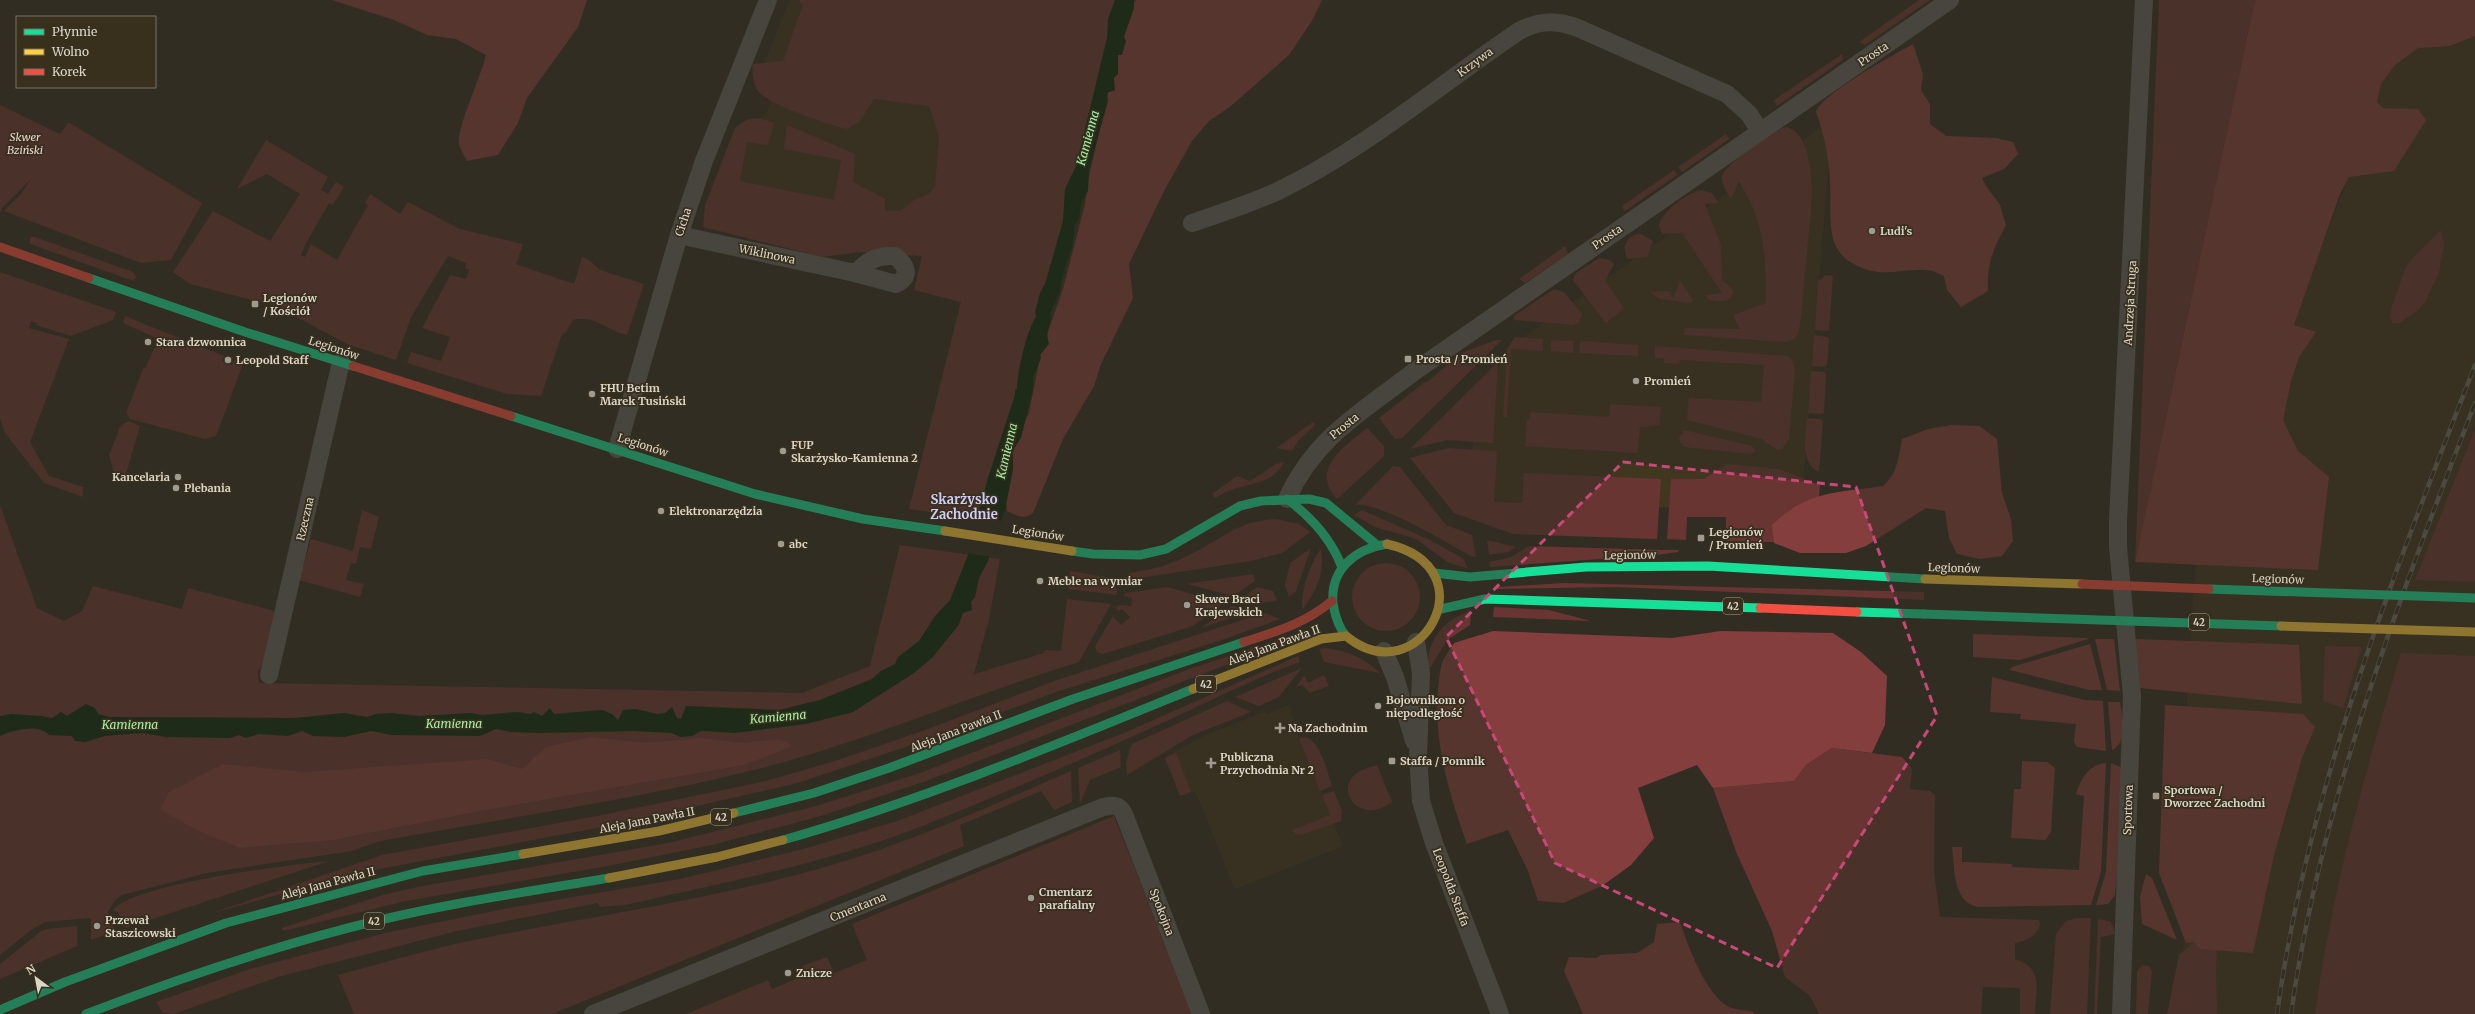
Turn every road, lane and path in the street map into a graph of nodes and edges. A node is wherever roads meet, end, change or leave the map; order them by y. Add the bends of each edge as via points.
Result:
1 (768, 0) edge
2 (1950, 0) edge
3 (2144, 0) edge
4 (1760, 131) junction
5 (1192, 223) dead end
6 (679, 235) junction
7 (0, 247) edge
8 (855, 273) dead end
9 (341, 362) junction
10 (617, 449) junction
11 (1287, 499) junction
12 (1377, 545) junction
13 (1342, 565) junction
14 (1434, 573) junction
15 (2475, 598) edge
16 (1332, 601) junction
17 (2123, 607) joint
18 (1441, 608) junction
19 (2475, 632) edge
20 (1346, 636) junction
21 (1416, 642) junction
22 (1384, 651) junction
23 (269, 675) dead end
24 (1418, 756) junction
25 (1122, 811) joint
26 (0, 1010) edge
27 (86, 1014) edge
28 (593, 1014) edge
29 (1201, 1014) edge
30 (1500, 1014) edge
31 (2121, 1014) edge

1 - 6 street, Cicha via 704,161
2 - 4 street, Prosta
3 - 17 street, Andrzeja Struga via 2118,520
4 - 5 street, Krzywa via 1749,114 1727,94 1578,28 1544,21 1518,31 1361,143 1317,170 1244,206
4 - 11 street, Prosta via 1481,323 1341,428 1316,451
6 - 8 street, Wiklinowa
6 - 10 street, Cicha
7 - 9 main road, Legionów via 182,311
9 - 10 main road, Legionów
9 - 23 street, Rzeczna
10 - 11 main road, Legionów via 755,494 863,518 1093,554 1140,555 1166,549 1240,506
11 - 12 main road, Legionów via 1309,499 1326,503
11 - 13 main road via 1329,538
12 - 13 main road via 1354,554
12 - 14 main road via 1393,545 1413,552
13 - 16 main road via 1331,590
14 - 15 main road, Legionów, bridge via 1470,577 1586,567 1708,566 1925,578
14 - 18 main road
16 - 20 main road via 1339,627
16 - 26 main road, Aleja Jana Pawła II / 42 via 1322,611 1298,624 1073,699 889,768 814,793 659,831 423,872 226,923 150,949
17 - 31 street, Sportowa via 2132,696
18 - 19 main road, 42, bridge via 1485,599
18 - 21 main road via 1430,629
20 - 22 main road via 1368,648
20 - 27 main road, Aleja Jana Pawła II / 42 via 1321,639 1299,647 907,802 831,826 674,866 468,902 276,946 163,984
21 - 22 main road via 1406,647
21 - 24 street, Leopolda Staffa via 1421,673
22 - 24 street, Leopolda Staffa via 1395,676
24 - 30 street, Leopolda Staffa via 1421,801 1434,843
25 - 28 street, Cmentarna via 1116,805 1103,807
25 - 29 street, Spokojna

